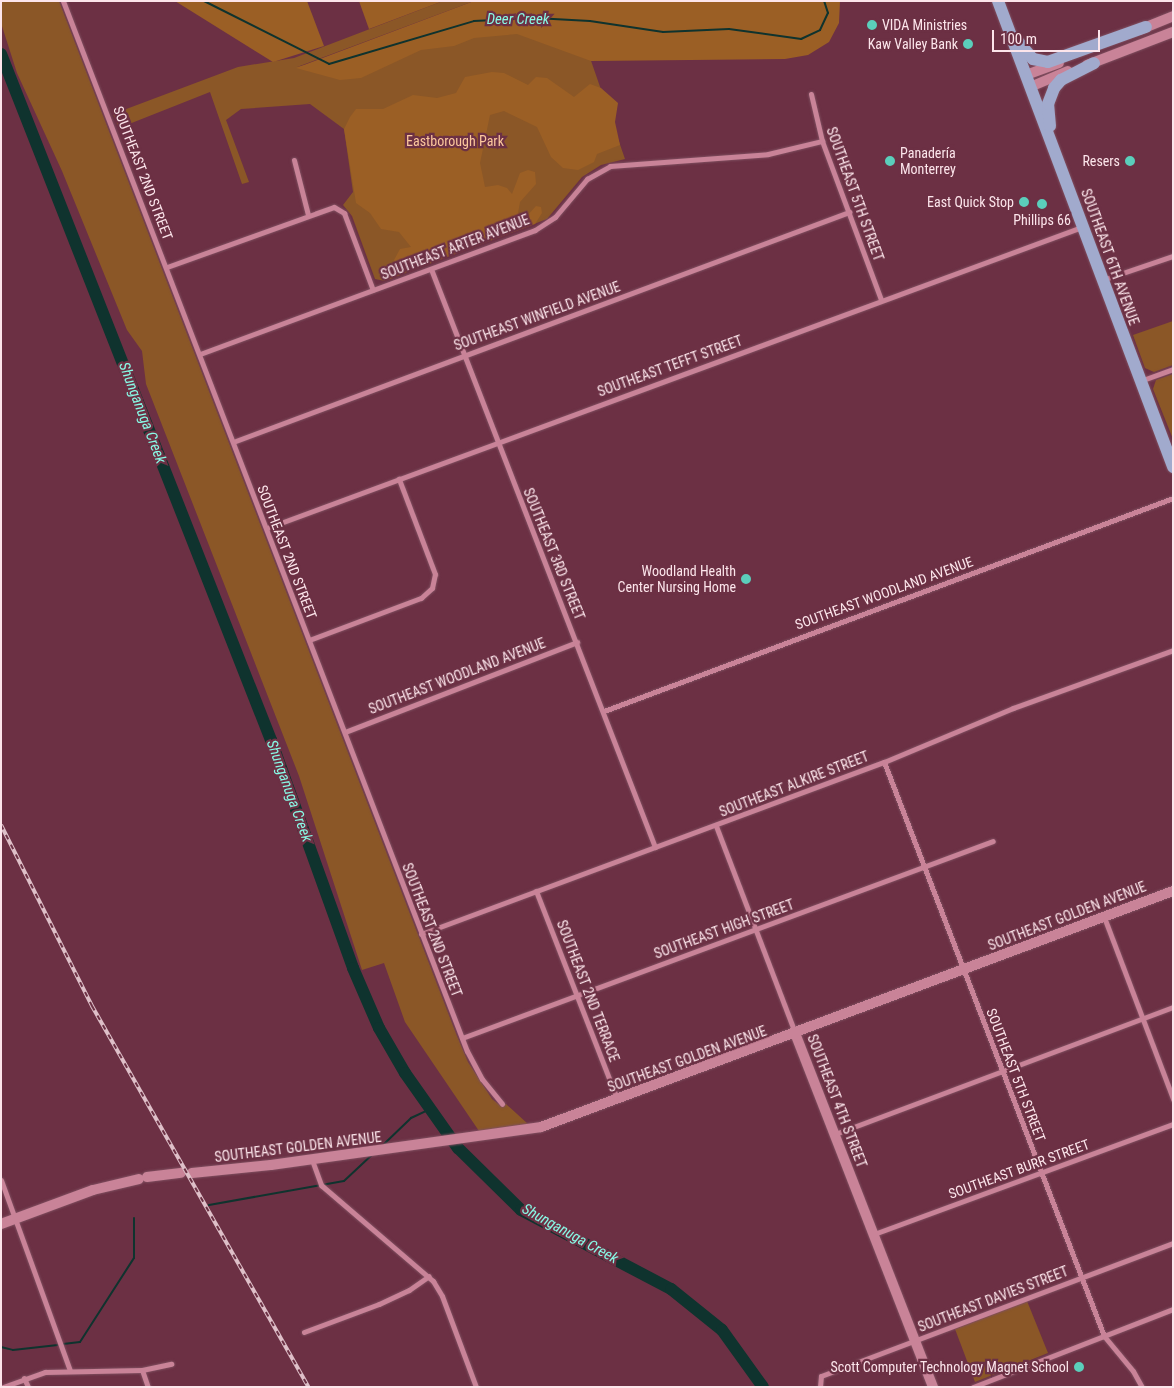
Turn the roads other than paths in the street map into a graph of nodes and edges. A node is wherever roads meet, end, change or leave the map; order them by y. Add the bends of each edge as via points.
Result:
1 (63, 1) edge
2 (998, 1) edge
3 (1173, 16) edge
4 (1146, 27) junction
5 (1009, 32) junction
6 (1173, 32) edge
7 (1094, 63) junction
8 (1028, 81) junction
9 (811, 94) dead end
10 (822, 141) junction
11 (1052, 143) junction
12 (294, 160) dead end
13 (849, 212) junction
14 (308, 215) junction
15 (1082, 227) junction
16 (1173, 256) edge
17 (167, 267) junction
18 (431, 269) junction
19 (1102, 280) junction
20 (373, 290) junction
21 (881, 300) junction
22 (200, 354) junction
23 (464, 355) junction
24 (1173, 369) edge
25 (1140, 382) junction
26 (234, 442) junction
27 (496, 442) junction
28 (1173, 467) edge
29 (399, 479) junction
30 (1173, 498) edge
31 (267, 528) junction
32 (309, 640) junction
33 (577, 642) junction
34 (1173, 650) edge
35 (604, 711) junction
36 (345, 732) junction
37 (884, 762) junction
38 (716, 826) junction
39 (993, 840) dead end
40 (655, 847) junction
41 (924, 867) junction
42 (536, 891) junction
43 (1173, 891) edge
44 (1104, 917) junction
45 (755, 929) junction
46 (421, 934) junction
47 (964, 970) junction
48 (578, 995) junction
49 (1173, 1007) edge
50 (1143, 1018) junction
51 (795, 1033) junction
52 (462, 1038) junction
53 (1003, 1071) junction
54 (617, 1099) junction
55 (1173, 1099) edge
56 (502, 1104) dead end
57 (1173, 1124) edge
58 (834, 1134) junction
59 (312, 1160) junction
60 (181, 1173) dead end
61 (192, 1173) dead end
62 (1041, 1173) junction
63 (1, 1180) edge
64 (15, 1219) junction
65 (1, 1224) edge
66 (874, 1234) junction
67 (1173, 1243) edge
68 (429, 1276) junction
69 (1081, 1276) junction
70 (1173, 1309) edge
71 (304, 1332) dead end
72 (1104, 1336) junction
73 (915, 1341) junction
74 (171, 1364) dead end
75 (142, 1370) junction
76 (70, 1371) junction
77 (24, 1378) junction
78 (3, 1387) edge
79 (28, 1387) edge
80 (148, 1387) edge
81 (476, 1387) edge
82 (820, 1387) edge
83 (932, 1387) edge
84 (973, 1387) edge
85 (1142, 1387) edge

1 - 17 street, SOUTHEAST 2ND STREET
2 - 5 main road, SOUTHEAST 6TH AVENUE
3 - 4 street
4 - 5 main road via 1044,62 1030,56
4 - 8 street
5 - 8 main road, SOUTHEAST 6TH AVENUE
6 - 7 street
7 - 8 street
7 - 11 main road via 1061,80 1052,90 1048,104
8 - 11 main road, SOUTHEAST 6TH AVENUE
9 - 10 street, SOUTHEAST 5TH STREET
10 - 13 street, SOUTHEAST 5TH STREET
10 - 18 street, SOUTHEAST ARTER AVENUE via 768,154 610,166 582,183 564,208 546,224
11 - 15 main road, SOUTHEAST 6TH AVENUE
12 - 14 street
13 - 21 street, SOUTHEAST 5TH STREET
13 - 23 street, SOUTHEAST WINFIELD AVENUE
14 - 17 street
14 - 20 street via 337,207 344,212
15 - 19 main road, SOUTHEAST 6TH AVENUE
15 - 21 street, SOUTHEAST TEFFT STREET
16 - 19 street
17 - 22 street, SOUTHEAST 2ND STREET
18 - 20 street, SOUTHEAST ARTER AVENUE
18 - 23 street, SOUTHEAST 3RD STREET
19 - 25 main road, SOUTHEAST 6TH AVENUE
20 - 22 street, SOUTHEAST ARTER AVENUE
21 - 27 street, SOUTHEAST TEFFT STREET
22 - 26 street, SOUTHEAST 2ND STREET
23 - 26 street, SOUTHEAST WINFIELD AVENUE
23 - 27 street, SOUTHEAST 3RD STREET
24 - 25 street
25 - 28 main road, SOUTHEAST 6TH AVENUE
26 - 31 street, SOUTHEAST 2ND STREET
27 - 29 street, SOUTHEAST TEFFT STREET
27 - 33 street, SOUTHEAST 3RD STREET
29 - 31 street, SOUTHEAST TEFFT STREET
29 - 32 street via 435,574 432,588 421,598
30 - 35 street, SOUTHEAST WOODLAND AVENUE
31 - 32 street, SOUTHEAST 2ND STREET
32 - 36 street, SOUTHEAST 2ND STREET
33 - 35 street, SOUTHEAST 3RD STREET
33 - 36 street, SOUTHEAST WOODLAND AVENUE
34 - 37 street, SOUTHEAST ALKIRE STREET via 1013,708
35 - 40 street, SOUTHEAST 3RD STREET
36 - 46 street, SOUTHEAST 2ND STREET
37 - 38 street, SOUTHEAST ALKIRE STREET
37 - 41 street, SOUTHEAST 5TH STREET
38 - 40 street, SOUTHEAST ALKIRE STREET
38 - 45 street, SOUTHEAST 4TH STREET
39 - 41 street, SOUTHEAST HIGH STREET
40 - 42 street, SOUTHEAST ALKIRE STREET
41 - 45 street, SOUTHEAST HIGH STREET
41 - 47 street, SOUTHEAST 5TH STREET
42 - 46 street, SOUTHEAST ALKIRE STREET
42 - 48 street, SOUTHEAST 2ND TERRACE
43 - 44 street, SOUTHEAST GOLDEN AVENUE
44 - 47 street, SOUTHEAST GOLDEN AVENUE
44 - 50 street
45 - 48 street, SOUTHEAST HIGH STREET
45 - 51 street, SOUTHEAST 4TH STREET
46 - 52 street, SOUTHEAST 2ND STREET
47 - 51 street, SOUTHEAST GOLDEN AVENUE
47 - 53 street, SOUTHEAST 5TH STREET
48 - 52 street, SOUTHEAST HIGH STREET
48 - 54 street, SOUTHEAST 2ND TERRACE
49 - 50 street
50 - 53 street
50 - 55 street
51 - 54 street, SOUTHEAST GOLDEN AVENUE
51 - 58 street, SOUTHEAST 4TH STREET
52 - 56 street, SOUTHEAST 2ND STREET via 482,1080
53 - 58 street
53 - 62 street, SOUTHEAST 5TH STREET
54 - 59 street, SOUTHEAST GOLDEN AVENUE via 541,1127
57 - 62 street, SOUTHEAST BURR STREET
58 - 66 street, SOUTHEAST 4TH STREET
59 - 61 street, SOUTHEAST GOLDEN AVENUE
59 - 68 street via 321,1184
60 - 64 street via 101,1188
62 - 66 street, SOUTHEAST BURR STREET
62 - 69 street, SOUTHEAST 5TH STREET
63 - 64 street
64 - 65 street
64 - 76 street
66 - 73 street, SOUTHEAST 4TH STREET
67 - 69 street, SOUTHEAST DAVIES STREET
68 - 71 street via 409,1290
68 - 81 street via 442,1296
69 - 72 street, SOUTHEAST 5TH STREET
69 - 73 street, SOUTHEAST DAVIES STREET
70 - 72 street
72 - 84 street
72 - 85 street, SOUTHEAST 5TH STREET
73 - 82 street, SOUTHEAST DAVIES STREET via 821,1376
73 - 83 street, SOUTHEAST 4TH STREET
74 - 75 street
75 - 76 street
75 - 80 street
76 - 77 street
77 - 78 street
77 - 79 street

